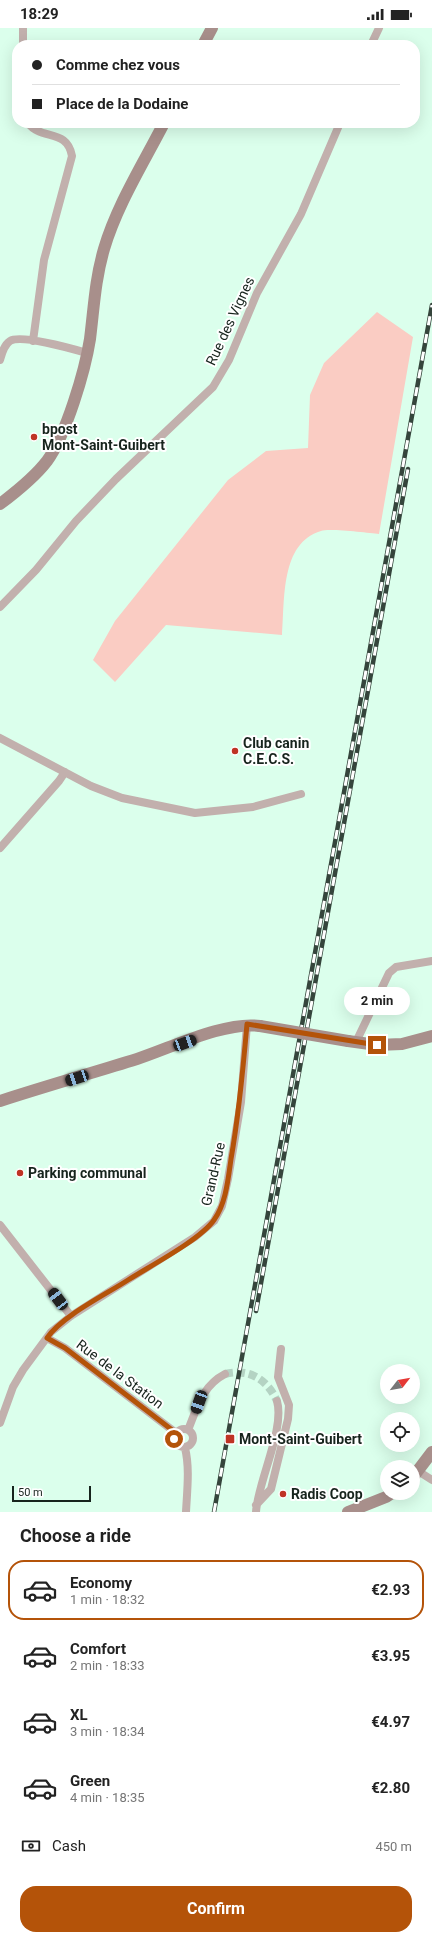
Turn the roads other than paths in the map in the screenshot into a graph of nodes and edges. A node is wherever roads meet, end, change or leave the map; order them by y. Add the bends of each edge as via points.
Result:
1 (23, 28) edge
2 (212, 28) edge
3 (379, 28) edge
4 (23, 40) edge
5 (206, 40) edge
6 (373, 40) edge
7 (33, 128) edge
8 (161, 128) edge
9 (338, 128) edge
10 (33, 341) junction
11 (87, 353) junction
12 (0, 360) edge
13 (0, 504) edge
14 (0, 607) edge
15 (0, 738) edge
16 (65, 772) junction
17 (301, 794) dead end
18 (0, 848) edge
19 (432, 961) edge
20 (247, 1024) junction
21 (432, 1036) edge
22 (352, 1042) junction
23 (0, 1101) edge
24 (0, 1225) edge
25 (71, 1316) junction
26 (47, 1338) junction
27 (281, 1349) dead end
28 (225, 1374) tunnel mouth
29 (277, 1401) tunnel mouth
30 (0, 1423) edge
31 (188, 1430) junction
32 (176, 1433) junction
33 (186, 1448) junction
34 (432, 1452) edge
35 (420, 1468) edge
36 (420, 1476) edge
37 (432, 1480) edge
38 (380, 1499) edge
39 (256, 1509) edge
40 (186, 1512) edge
41 (348, 1512) edge

1 - 4 street
2 - 5 street
3 - 6 street
7 - 10 street via 62,139 69,145 72,156 44,260
8 - 11 street via 116,217 104,248 95,286
9 - 14 street, Rue des Vignes via 301,214 256,293 229,360 213,387 116,479
10 - 11 street
10 - 12 street via 10,341 4,348
11 - 13 street via 66,424 50,456 41,468
15 - 16 street
16 - 17 street via 122,798 195,813 253,807
16 - 18 street
19 - 22 street via 396,967 389,973
20 - 22 street, bridge
20 - 23 street via 227,1028
20 - 25 street, Grand-Rue via 241,1102 222,1206 214,1221 195,1237
21 - 22 street via 402,1044
24 - 25 street
25 - 26 street, Grand-Rue
26 - 30 street, Grand-Rue via 13,1387
26 - 32 street, Rue de la Station via 65,1348
27 - 39 street via 278,1377 289,1405 288,1419 271,1489
28 - 31 street via 210,1383 205,1390
29 - 39 street via 278,1424
31 - 32 street
31 - 33 street via 193,1440
32 - 33 street via 175,1442 179,1447
33 - 40 street
34 - 35 street
36 - 37 street
38 - 41 street

